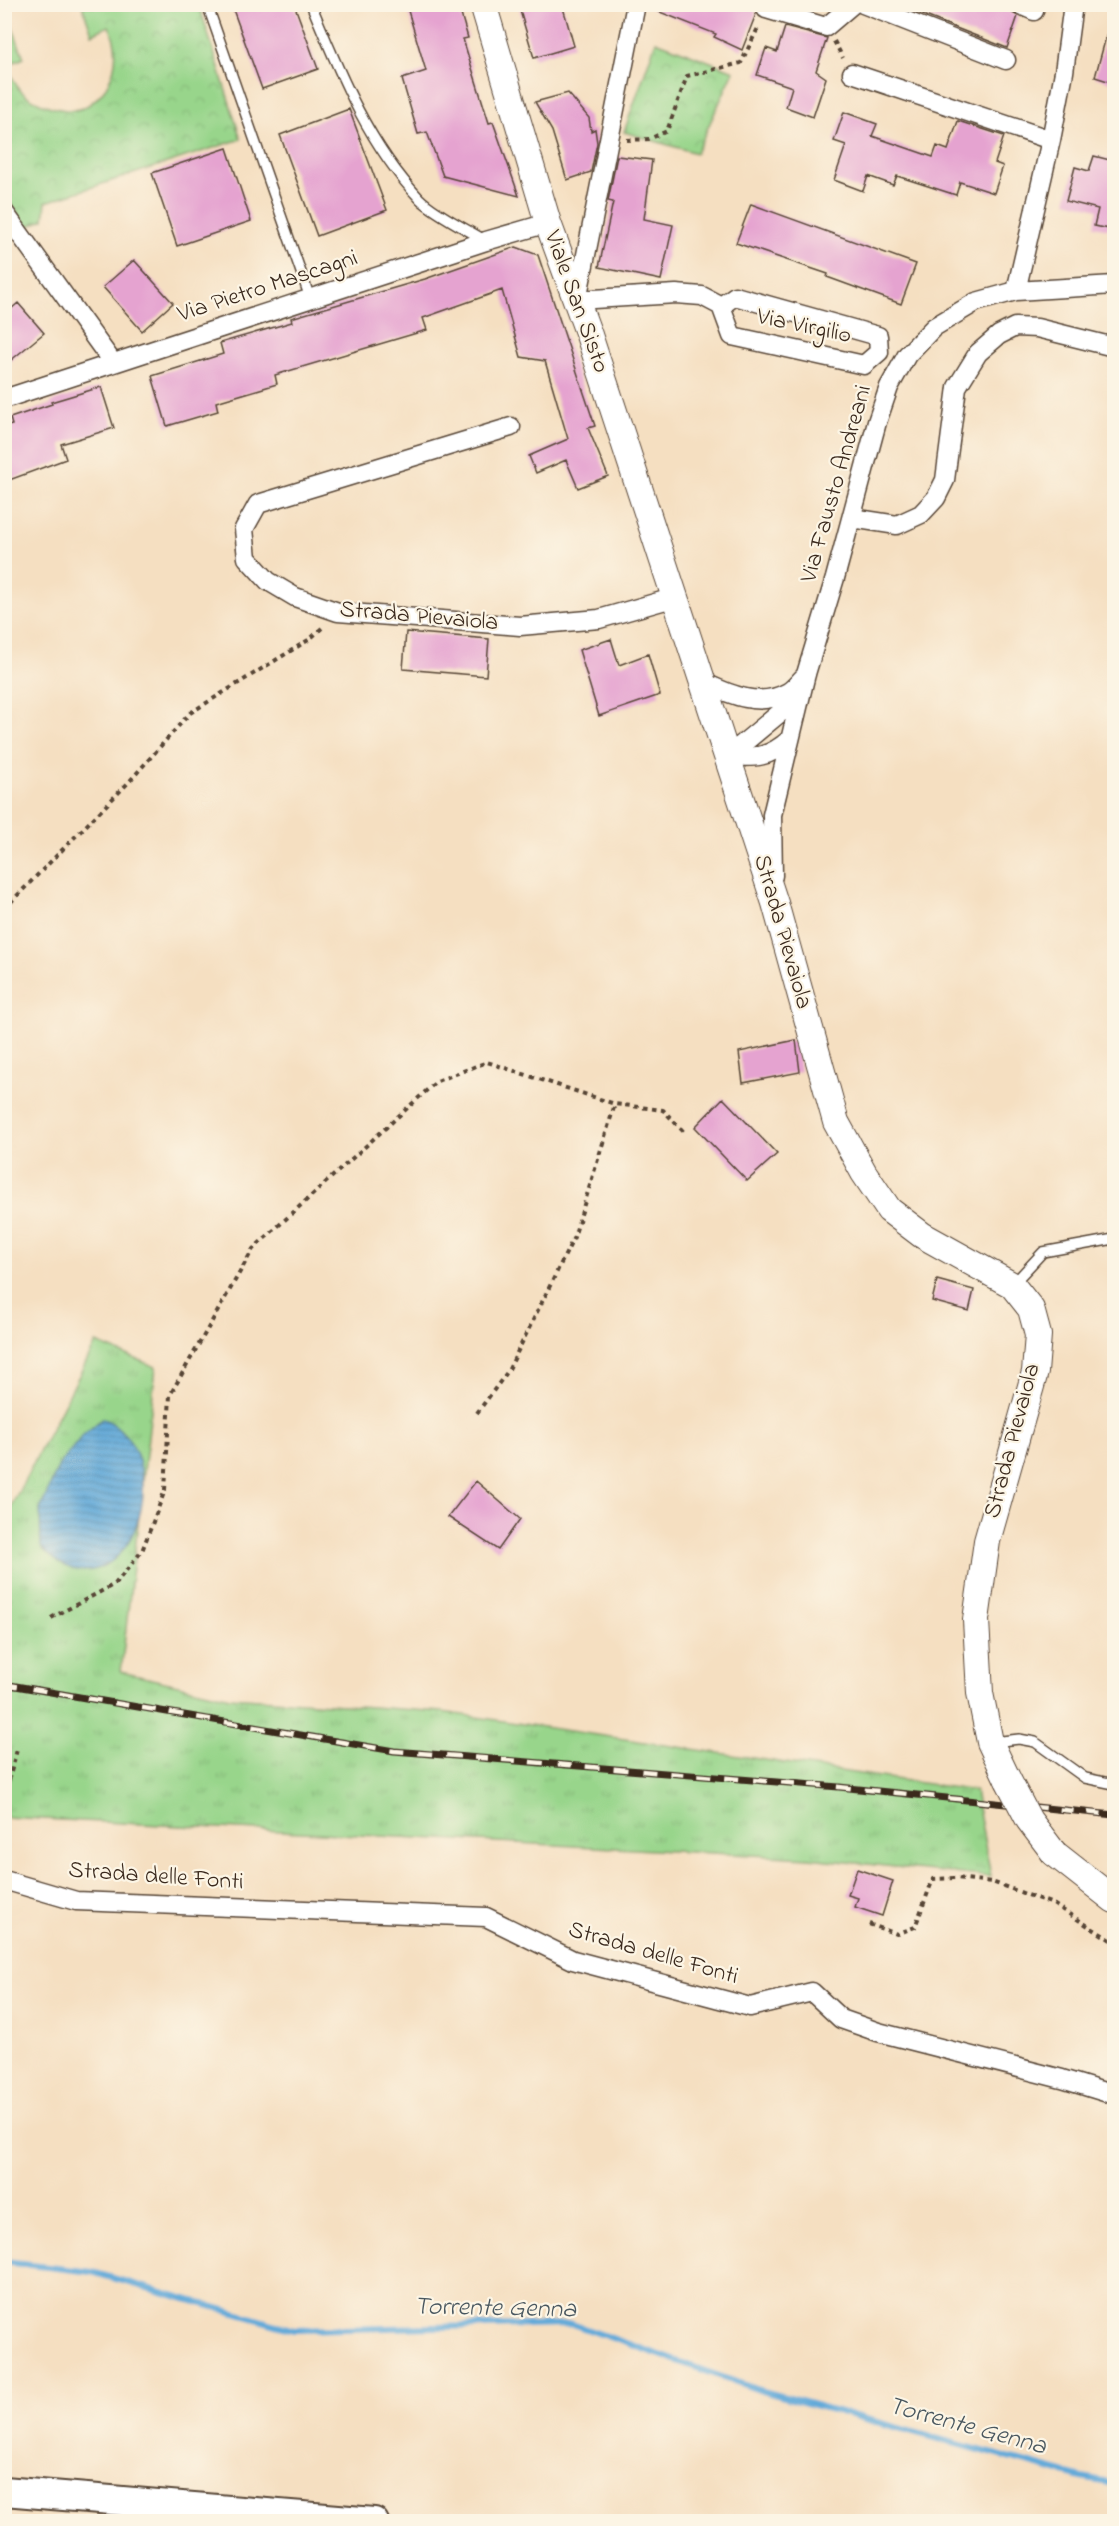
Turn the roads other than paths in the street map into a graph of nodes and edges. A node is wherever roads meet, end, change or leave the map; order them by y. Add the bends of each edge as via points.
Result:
1 (207, 4) edge
2 (311, 4) edge
3 (483, 4) edge
4 (636, 4) edge
5 (854, 4) edge
6 (863, 4) edge
7 (1072, 4) edge
8 (767, 7) edge
9 (1006, 60) dead end
10 (852, 73) road end
11 (1051, 140) junction
12 (4, 212) edge
13 (548, 223) junction
14 (486, 241) junction
15 (1114, 285) edge
16 (1016, 291) junction
17 (310, 298) junction
18 (577, 300) junction
19 (721, 306) junction
20 (1114, 347) edge
21 (113, 363) junction
22 (4, 399) edge
23 (511, 427) dead end
24 (852, 518) junction
25 (676, 597) junction
26 (806, 674) junction
27 (705, 683) junction
28 (790, 692) junction
29 (790, 739) junction
30 (728, 756) junction
31 (775, 903) junction
32 (1114, 1239) edge
33 (1012, 1285) junction
34 (990, 1742) junction
35 (1114, 1784) edge
36 (4, 1880) edge
37 (1114, 1900) edge
38 (1114, 2096) edge
39 (4, 2491) edge
40 (374, 2522) edge

1 - 17 lane
2 - 14 lane via 347,92 383,152 422,201
3 - 13 street, Viale San Sisto
4 - 18 street
5 - 8 street via 826,27
6 - 9 street
7 - 11 street
10 - 11 street
11 - 16 street
12 - 21 street
13 - 14 street, Via Pietro Mascagni
13 - 18 street, Viale San Sisto
14 - 17 street, Via Pietro Mascagni
15 - 16 street, Via Fausto Andreani
16 - 24 street, Via Fausto Andreani via 968,307 934,327 907,355 880,413
17 - 21 street, Via Pietro Mascagni
18 - 19 street via 676,294 702,296
18 - 25 street, Viale San Sisto
19 - 19 street, Via Virgilio via 732,336 864,365 879,352 878,336 735,296
20 - 24 street via 1036,328 1015,327 999,335 978,353 957,387 945,480 936,498 921,514 897,525
21 - 22 street, Via Pietro Mascagni
23 - 25 street, Strada Pievaiola via 258,504 244,529 247,558 268,581 295,597 338,612 520,626 599,619
24 - 26 street, Via Fausto Andreani
25 - 27 street, Strada Pievaiola
26 - 28 street, Via Fausto Andreani
26 - 29 street, Via Fausto Andreani
27 - 28 street via 736,697 756,700
27 - 30 street, Strada Pievaiola
28 - 30 street, Via Fausto Andreani via 781,712
29 - 30 street via 777,751 755,758
29 - 31 street, Via Fausto Andreani via 772,815
30 - 31 street, Strada Pievaiola
31 - 33 street, Strada Pievaiola via 836,1122 864,1173 889,1210 922,1235
32 - 33 lane via 1043,1252
33 - 34 street, Strada Pievaiola via 1031,1309 1038,1335 1035,1372 987,1541 976,1620 980,1693
34 - 35 lane via 1035,1742 1085,1778
34 - 37 street, Strada Pievaiola, bridge via 1029,1820 1054,1853
36 - 38 street, Strada delle Fonti via 76,1901 486,1917 573,1960 750,2007 812,1992 841,2019 878,2032
39 - 40 main road

